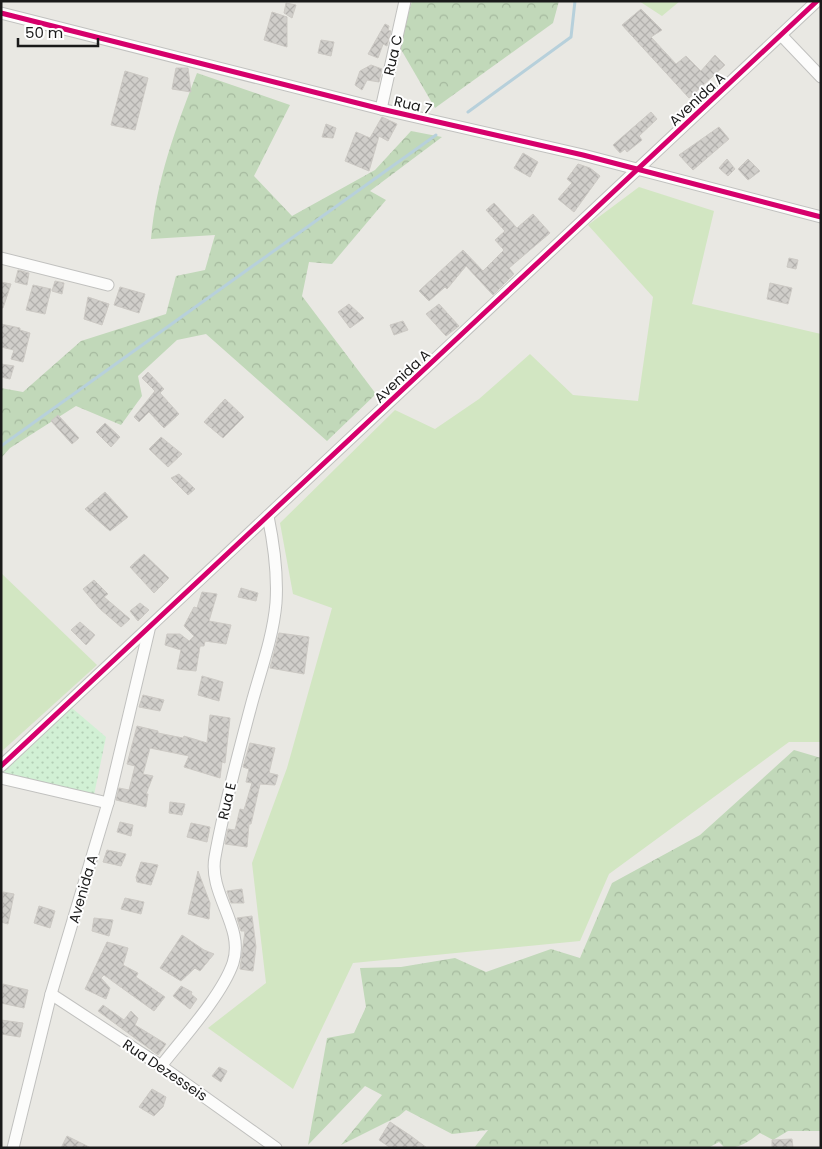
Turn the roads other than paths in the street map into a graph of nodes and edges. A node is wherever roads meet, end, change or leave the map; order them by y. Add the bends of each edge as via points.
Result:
1 (405, 1) edge
2 (817, 1) edge
3 (1, 13) edge
4 (782, 35) junction
5 (821, 77) edge
6 (380, 109) junction
7 (639, 170) junction
8 (821, 217) edge
9 (1, 258) edge
10 (108, 285) dead end
11 (268, 516) junction
12 (149, 630) junction
13 (1, 766) edge
14 (1, 778) edge
15 (108, 803) junction
16 (51, 994) junction
17 (161, 1066) junction
18 (13, 1148) edge
19 (276, 1148) edge

1 - 6 street, Rua C
2 - 4 street, Avenida A
3 - 6 street, Rua 7
4 - 5 street
4 - 7 street, Avenida A
6 - 7 street, Rua 7
7 - 8 street, Rua 7
7 - 11 street, Avenida A
9 - 10 street
11 - 12 street, Avenida A
11 - 17 street, Rua E via 276,565 272,630 214,859 219,896 234,938 233,963 218,991
12 - 13 street, Avenida A
12 - 15 street, Avenida A
14 - 15 street
15 - 16 street, Avenida A
16 - 17 street, Rua Dezesseis
16 - 18 street, Avenida A
17 - 19 street, Rua Dezesseis

